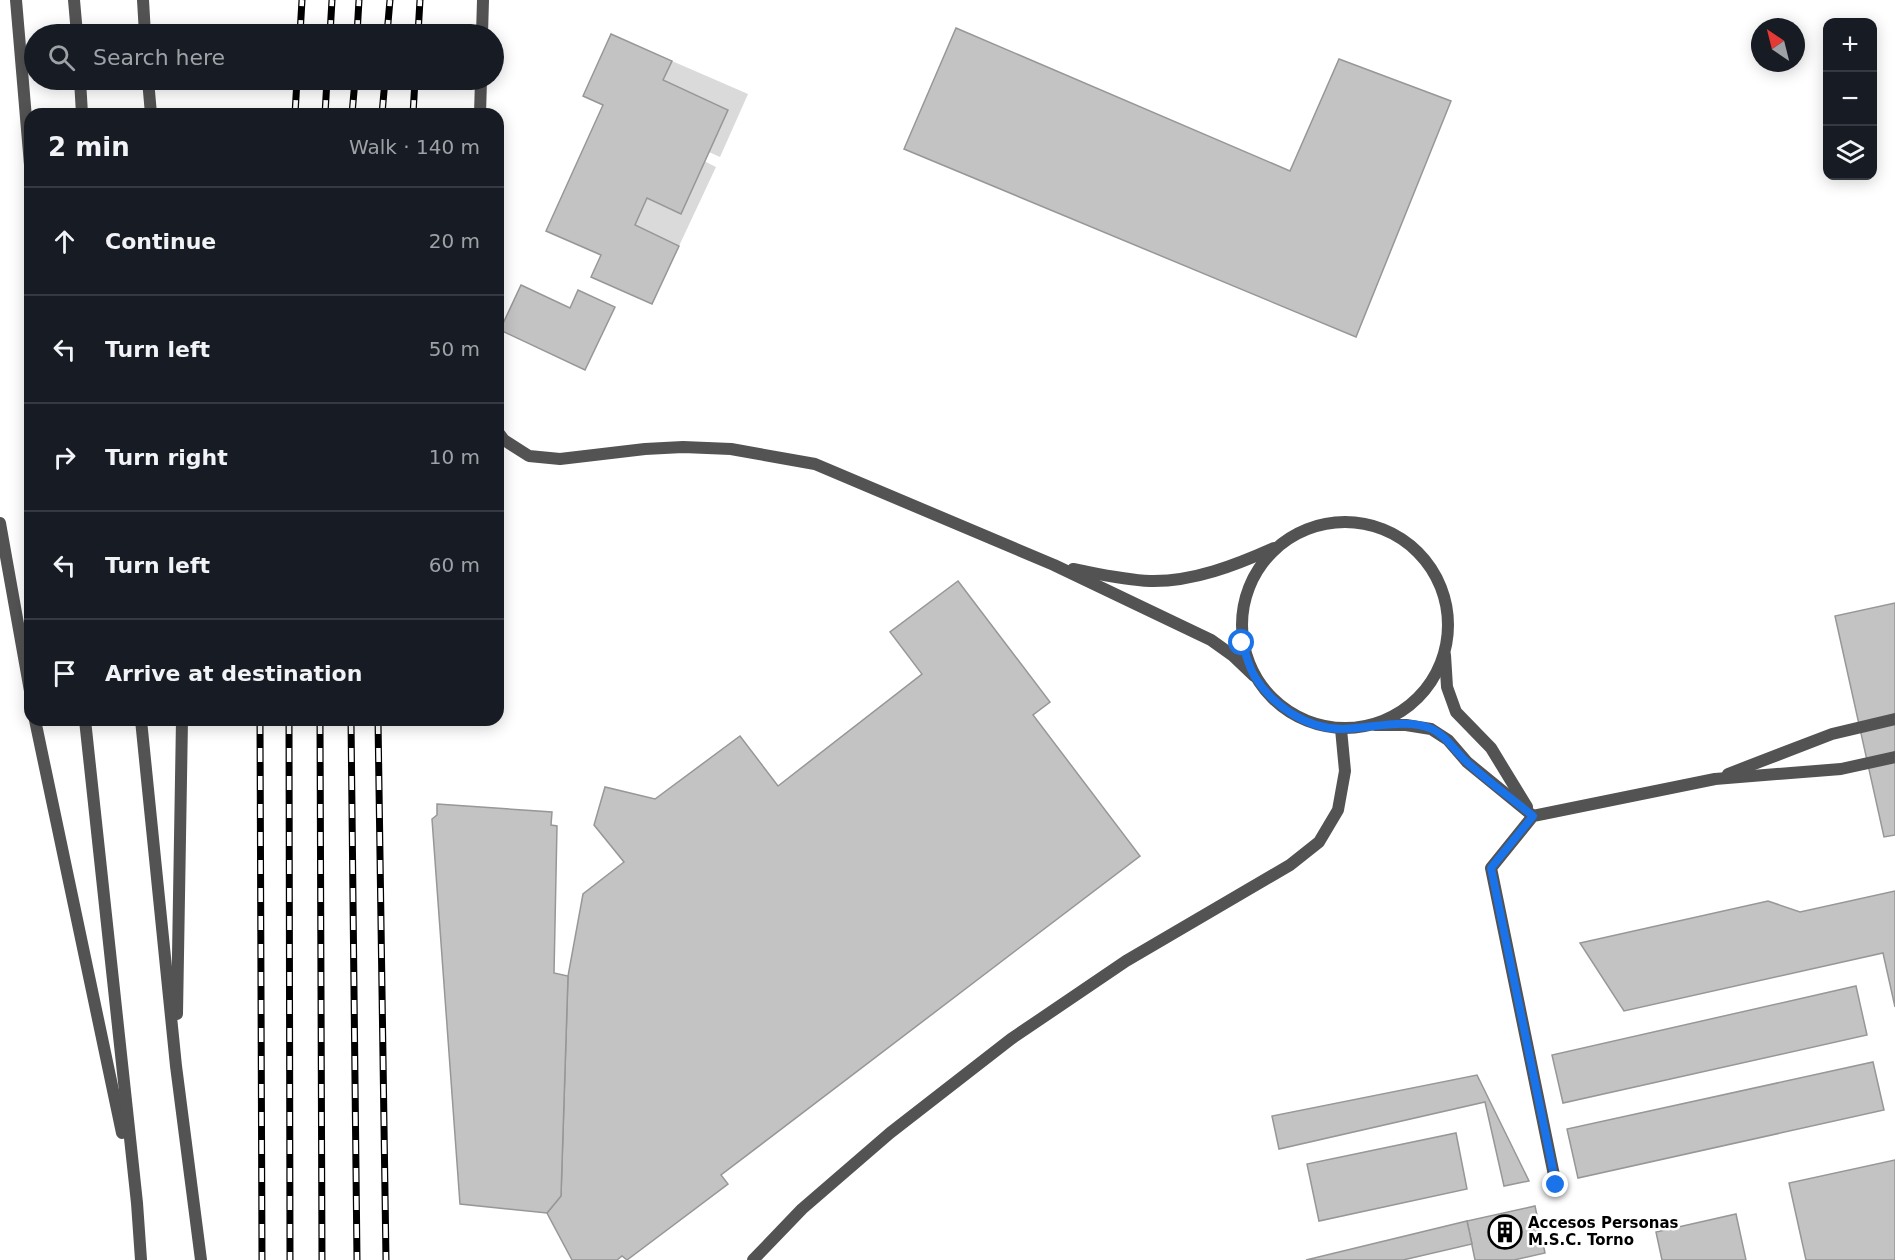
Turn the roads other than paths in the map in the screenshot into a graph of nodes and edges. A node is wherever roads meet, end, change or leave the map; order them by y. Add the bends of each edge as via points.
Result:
1 (16, 0) edge
2 (74, 0) edge
3 (143, 0) edge
4 (483, 0) edge
5 (76, 24) edge
6 (144, 24) edge
7 (482, 24) edge
8 (81, 90) edge
9 (149, 90) edge
10 (481, 90) edge
11 (25, 108) edge
12 (82, 108) edge
13 (150, 108) edge
14 (480, 108) edge
15 (504, 440) edge
16 (0, 523) edge
17 (1276, 548) junction
18 (1054, 565) junction
19 (1445, 655) junction
20 (24, 657) edge
21 (1254, 676) junction
22 (1895, 719) edge
23 (1375, 725) junction
24 (36, 726) edge
25 (86, 726) edge
26 (142, 726) edge
27 (182, 726) edge
28 (1341, 729) junction
29 (1895, 757) edge
30 (1715, 779) junction
31 (1533, 816) junction
32 (176, 1066) junction
33 (1556, 1185) dead end
34 (137, 1203) junction
35 (141, 1260) edge
36 (201, 1260) edge
37 (753, 1260) edge

1 - 11 street
2 - 5 street
3 - 6 street
4 - 7 street
8 - 12 street
9 - 13 street
10 - 14 street
15 - 18 street via 530,456 560,459 683,447 731,449 815,464
16 - 20 street
17 - 18 street via 1196,576 1153,581
17 - 19 street via 1304,529 1337,521 1371,524 1402,537 1426,560 1443,588 1450,621
17 - 21 street via 1254,575 1242,608 1242,643
18 - 21 street via 1211,640
19 - 23 street via 1430,685 1407,709
19 - 31 street via 1447,687 1456,712 1491,748
21 - 28 street via 1276,703 1306,722
22 - 30 street via 1832,734
23 - 28 street
23 - 31 street via 1431,729
24 - 34 street
25 - 34 street
26 - 32 street
27 - 32 street
28 - 37 street via 1345,771 1338,810 1318,842 1290,865 1126,961 1011,1039 890,1133 802,1209
29 - 30 street via 1841,769
30 - 31 street
31 - 33 street via 1491,868
32 - 36 street
34 - 35 street

